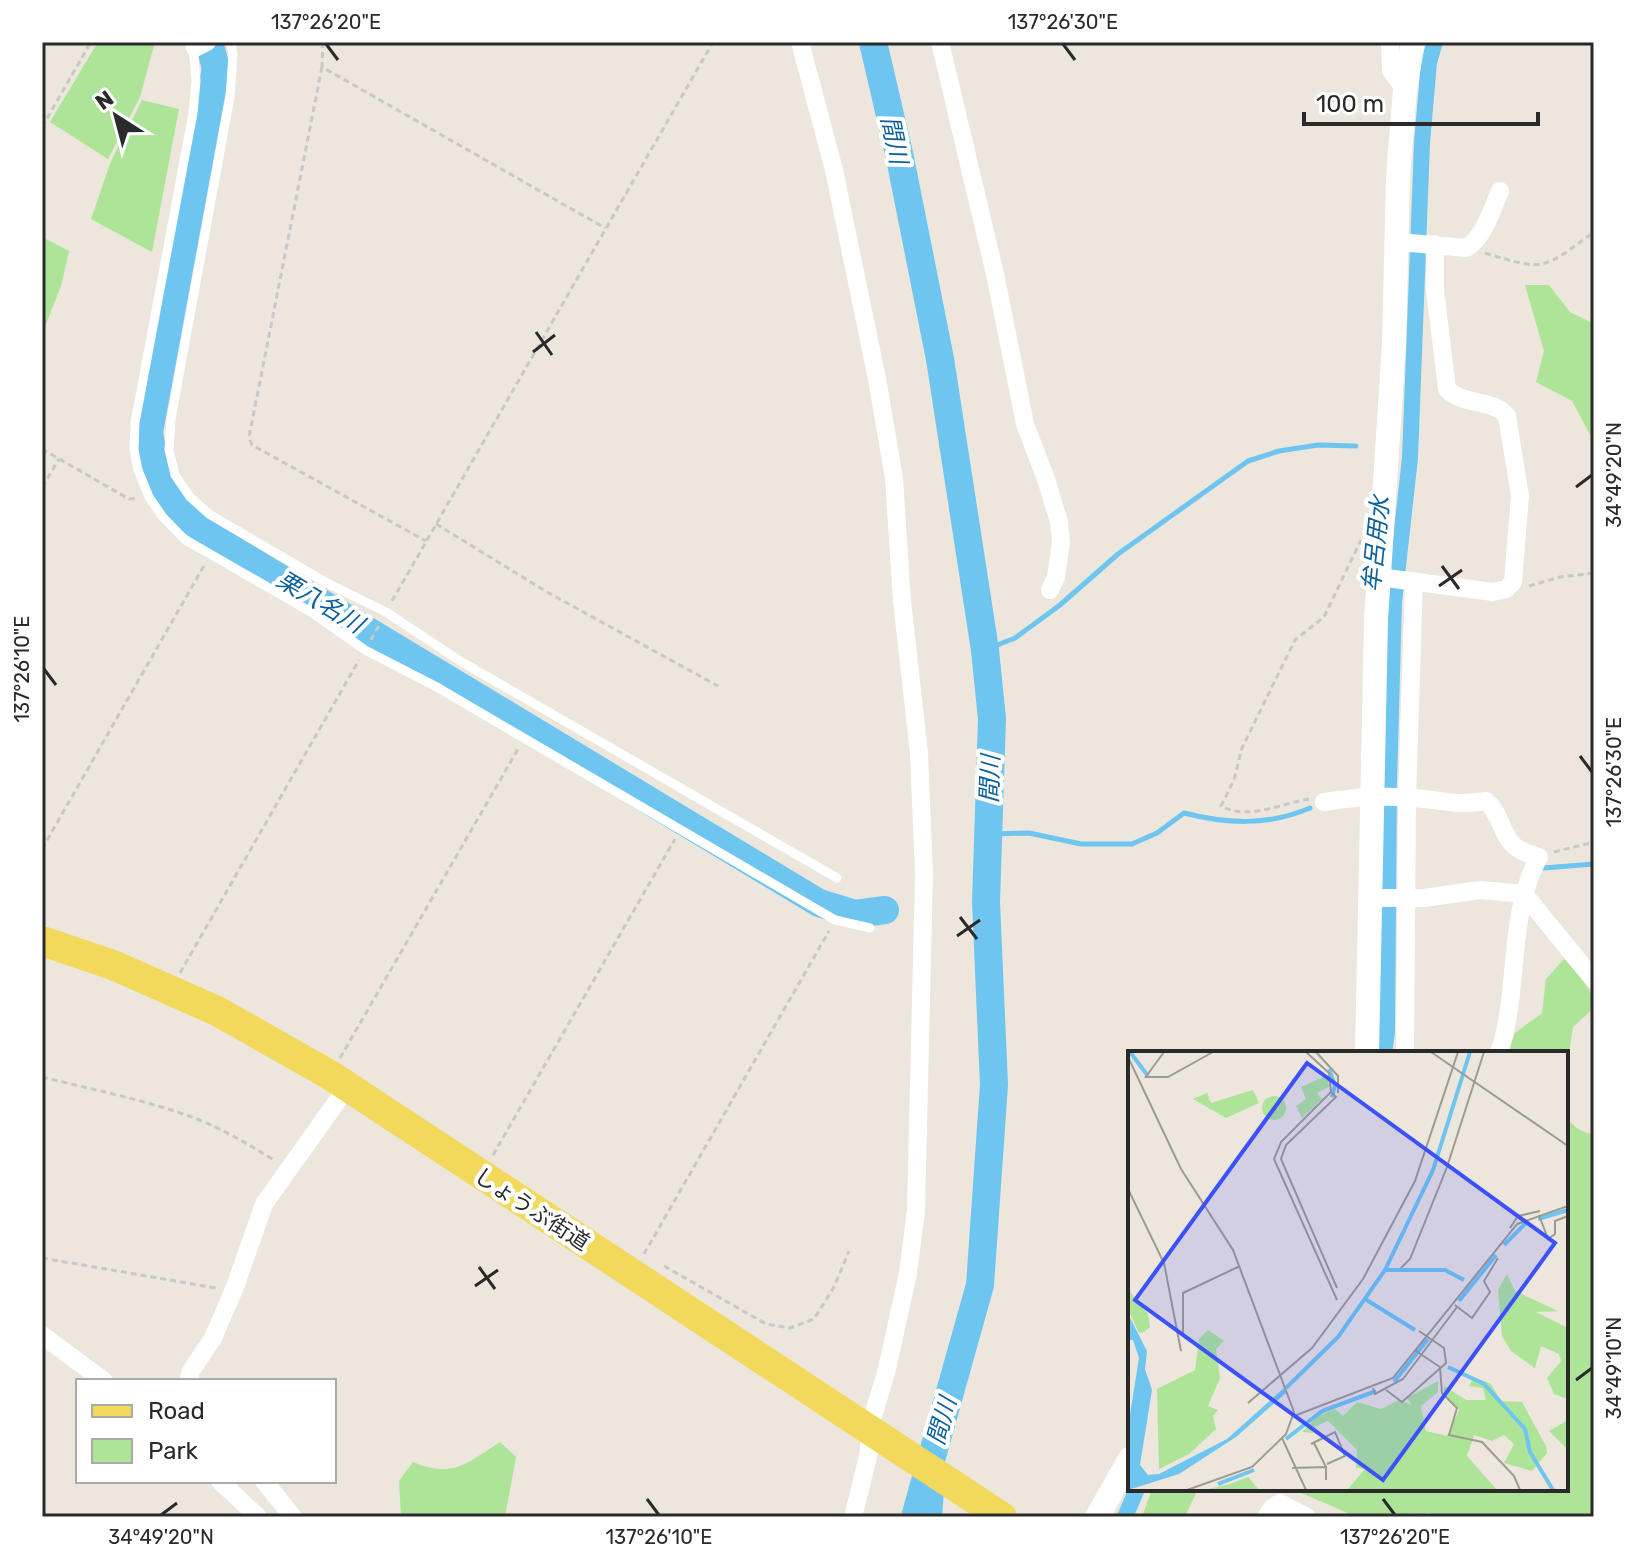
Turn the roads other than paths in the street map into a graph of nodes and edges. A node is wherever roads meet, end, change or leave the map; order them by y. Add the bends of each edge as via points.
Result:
1 (231, 42) edge
2 (800, 42) edge
3 (940, 42) edge
4 (1390, 42) edge
5 (1413, 42) edge
6 (198, 44) edge
7 (1405, 89) junction
8 (1500, 191) dead end
9 (1417, 244) junction
10 (1383, 578) junction
11 (1412, 581) junction
12 (1050, 590) dead end
13 (1377, 798) junction
14 (1405, 798) junction
15 (1324, 802) road end
16 (837, 878) dead end
17 (1524, 894) junction
18 (1404, 897) junction
19 (1376, 898) junction
20 (870, 928) dead end
21 (42, 941) edge
22 (1594, 980) edge
23 (1367, 1051) edge
24 (1405, 1051) edge
25 (1499, 1051) edge
26 (339, 1080) junction
27 (42, 1335) edge
28 (101, 1379) edge
29 (189, 1379) edge
30 (875, 1434) junction
31 (1128, 1463) edge
32 (222, 1483) edge
33 (266, 1483) edge
34 (258, 1517) edge
35 (293, 1517) edge
36 (853, 1517) edge
37 (1002, 1517) edge
38 (1097, 1517) edge
39 (1266, 1517) edge
40 (1307, 1517) edge

1 - 16 lane via 230,97 171,419 169,450 175,475 190,497 209,514
2 - 30 street via 834,170 894,478 919,753 924,874 916,1210
3 - 12 street via 1025,424 1059,522 1061,542
4 - 7 street via 1391,71
5 - 7 street
6 - 20 lane via 193,113 135,423 136,460 162,516 184,539 366,648 835,920
7 - 9 street
8 - 9 street via 1471,245
9 - 10 street via 1394,344
9 - 11 street via 1435,290 1447,389 1454,396 1500,407 1507,416 1520,496 1513,582 1506,589 1493,592
10 - 11 street
10 - 13 street
11 - 14 street
13 - 14 street
13 - 15 street
13 - 19 street
14 - 17 street via 1457,805 1486,801 1494,807 1518,850 1539,857
14 - 18 street
17 - 18 street via 1480,890
17 - 22 street
17 - 25 street
18 - 19 street
18 - 24 street
19 - 23 street
21 - 26 main road, しょうぶ街道 via 113,965 217,1011
26 - 29 street via 264,1204 235,1287
26 - 30 main road, しょうぶ街道
27 - 28 street
30 - 36 street
30 - 37 main road, しょうぶ街道
31 - 38 street
32 - 34 street
33 - 35 street
39 - 40 street via 1280,1503

